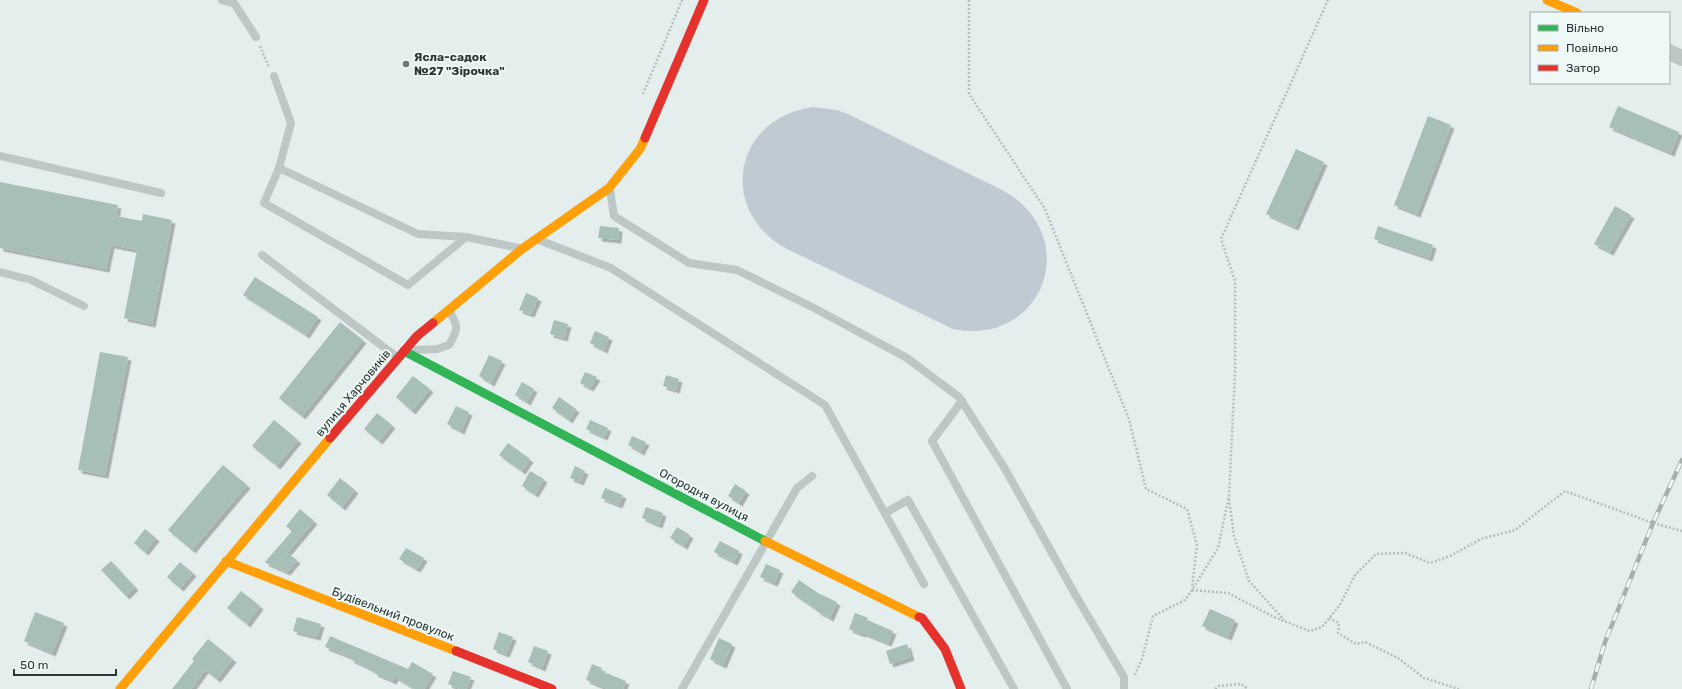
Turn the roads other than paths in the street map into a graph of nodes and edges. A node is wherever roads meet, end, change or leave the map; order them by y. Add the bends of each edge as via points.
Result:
1 (222, 0) edge
2 (704, 0) edge
3 (1547, 0) edge
4 (1575, 12) edge
5 (256, 37) road end
6 (1670, 52) edge
7 (1682, 58) edge
8 (274, 76) road end
9 (0, 156) edge
10 (280, 168) junction
11 (609, 188) junction
12 (161, 193) dead end
13 (466, 237) junction
14 (537, 239) junction
15 (522, 249) junction
16 (262, 254) dead end
17 (0, 272) edge
18 (84, 306) dead end
19 (448, 310) junction
20 (404, 351) junction
21 (398, 358) junction
22 (962, 402) junction
23 (812, 476) dead end
24 (885, 513) junction
25 (766, 541) junction
26 (226, 561) junction
27 (924, 584) dead end
28 (120, 689) edge
29 (552, 689) edge
30 (682, 689) edge
31 (961, 689) edge
32 (1014, 689) edge
33 (1067, 689) edge
34 (1124, 689) edge

1 - 5 lane via 234,3
2 - 11 street, вулиця Харчовиків via 640,149
3 - 4 street
6 - 7 street
8 - 10 lane via 291,123
9 - 12 lane
10 - 13 lane via 418,234
10 - 13 lane via 264,203 408,284
11 - 14 street, вулиця Харчовиків
11 - 22 lane via 614,216 657,244 689,263 737,270 814,308 907,358 959,397
13 - 15 lane
14 - 15 street, вулиця Харчовиків
14 - 24 lane via 611,268 825,406
15 - 19 street, вулиця Харчовиків
16 - 21 lane
17 - 18 lane via 31,280
19 - 20 street, вулиця Харчовиків via 417,336
19 - 20 lane via 456,322 456,334 449,345 437,349
20 - 21 street, вулиця Харчовиків
20 - 25 street, Огородня вулиця
21 - 26 street, вулиця Харчовиків
22 - 33 lane via 932,441
22 - 34 lane via 1004,467 1124,677
23 - 25 lane via 797,488
24 - 27 lane
24 - 32 lane via 908,500
25 - 30 lane
25 - 31 street, Огородня вулиця via 922,618 945,649
26 - 28 street, вулиця Харчовиків
26 - 29 street, Будівельний провулок

